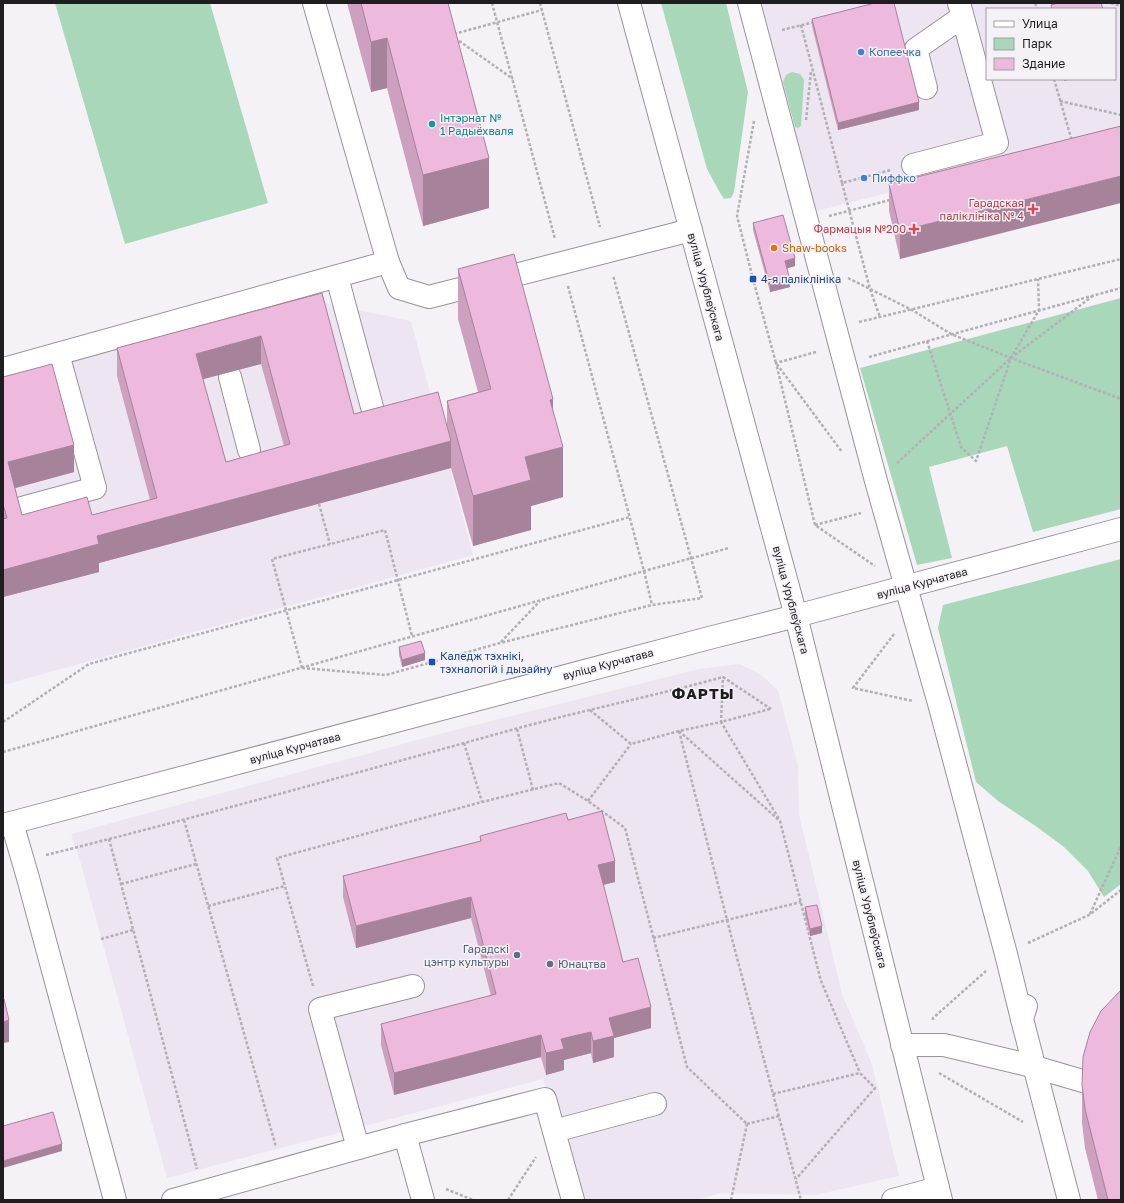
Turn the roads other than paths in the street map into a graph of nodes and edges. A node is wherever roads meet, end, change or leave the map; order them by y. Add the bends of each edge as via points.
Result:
1 (314, 3) edge
2 (629, 3) edge
3 (749, 3) edge
4 (960, 10) edge
5 (926, 88) dead end
6 (913, 165) road end
7 (690, 230) junction
8 (388, 262) junction
9 (337, 277) junction
10 (58, 354) junction
11 (3, 369) edge
12 (230, 377) dead end
13 (372, 407) dead end
14 (249, 450) dead end
15 (3, 513) edge
16 (1121, 529) edge
17 (906, 587) junction
18 (796, 616) junction
19 (8, 824) edge
20 (413, 986) dead end
21 (902, 1045) junction
22 (1034, 1067) junction
23 (1086, 1082) edge
24 (655, 1104) dead end
25 (554, 1131) junction
26 (405, 1135) junction
27 (358, 1148) junction
28 (939, 1194) edge
29 (115, 1200) edge
30 (173, 1200) edge
31 (422, 1200) edge
32 (573, 1200) edge
33 (893, 1200) edge
34 (1069, 1200) edge

1 - 8 street
2 - 7 street, вуліца Урублеўскага
3 - 17 street
4 - 5 street via 916,49
4 - 6 street via 997,143
7 - 8 street via 429,297 399,288
7 - 18 street, вуліца Урублеўскага
8 - 9 street
9 - 10 street via 214,321
9 - 13 street
10 - 11 street
10 - 15 street via 95,488
12 - 14 street
16 - 17 street, вуліца Курчатава
17 - 18 street, вуліца Курчатава
17 - 22 street via 1024,1013
18 - 19 street, вуліца Курчатава
18 - 21 street, вуліца Урублеўскага
19 - 29 street via 23,861
20 - 27 street via 320,1009
21 - 22 street via 944,1045
21 - 28 street, вуліца Урублеўскага
22 - 23 street
22 - 34 street
24 - 25 street
25 - 26 street via 545,1099
25 - 32 street
26 - 27 street
26 - 31 street
27 - 30 street
28 - 33 street

